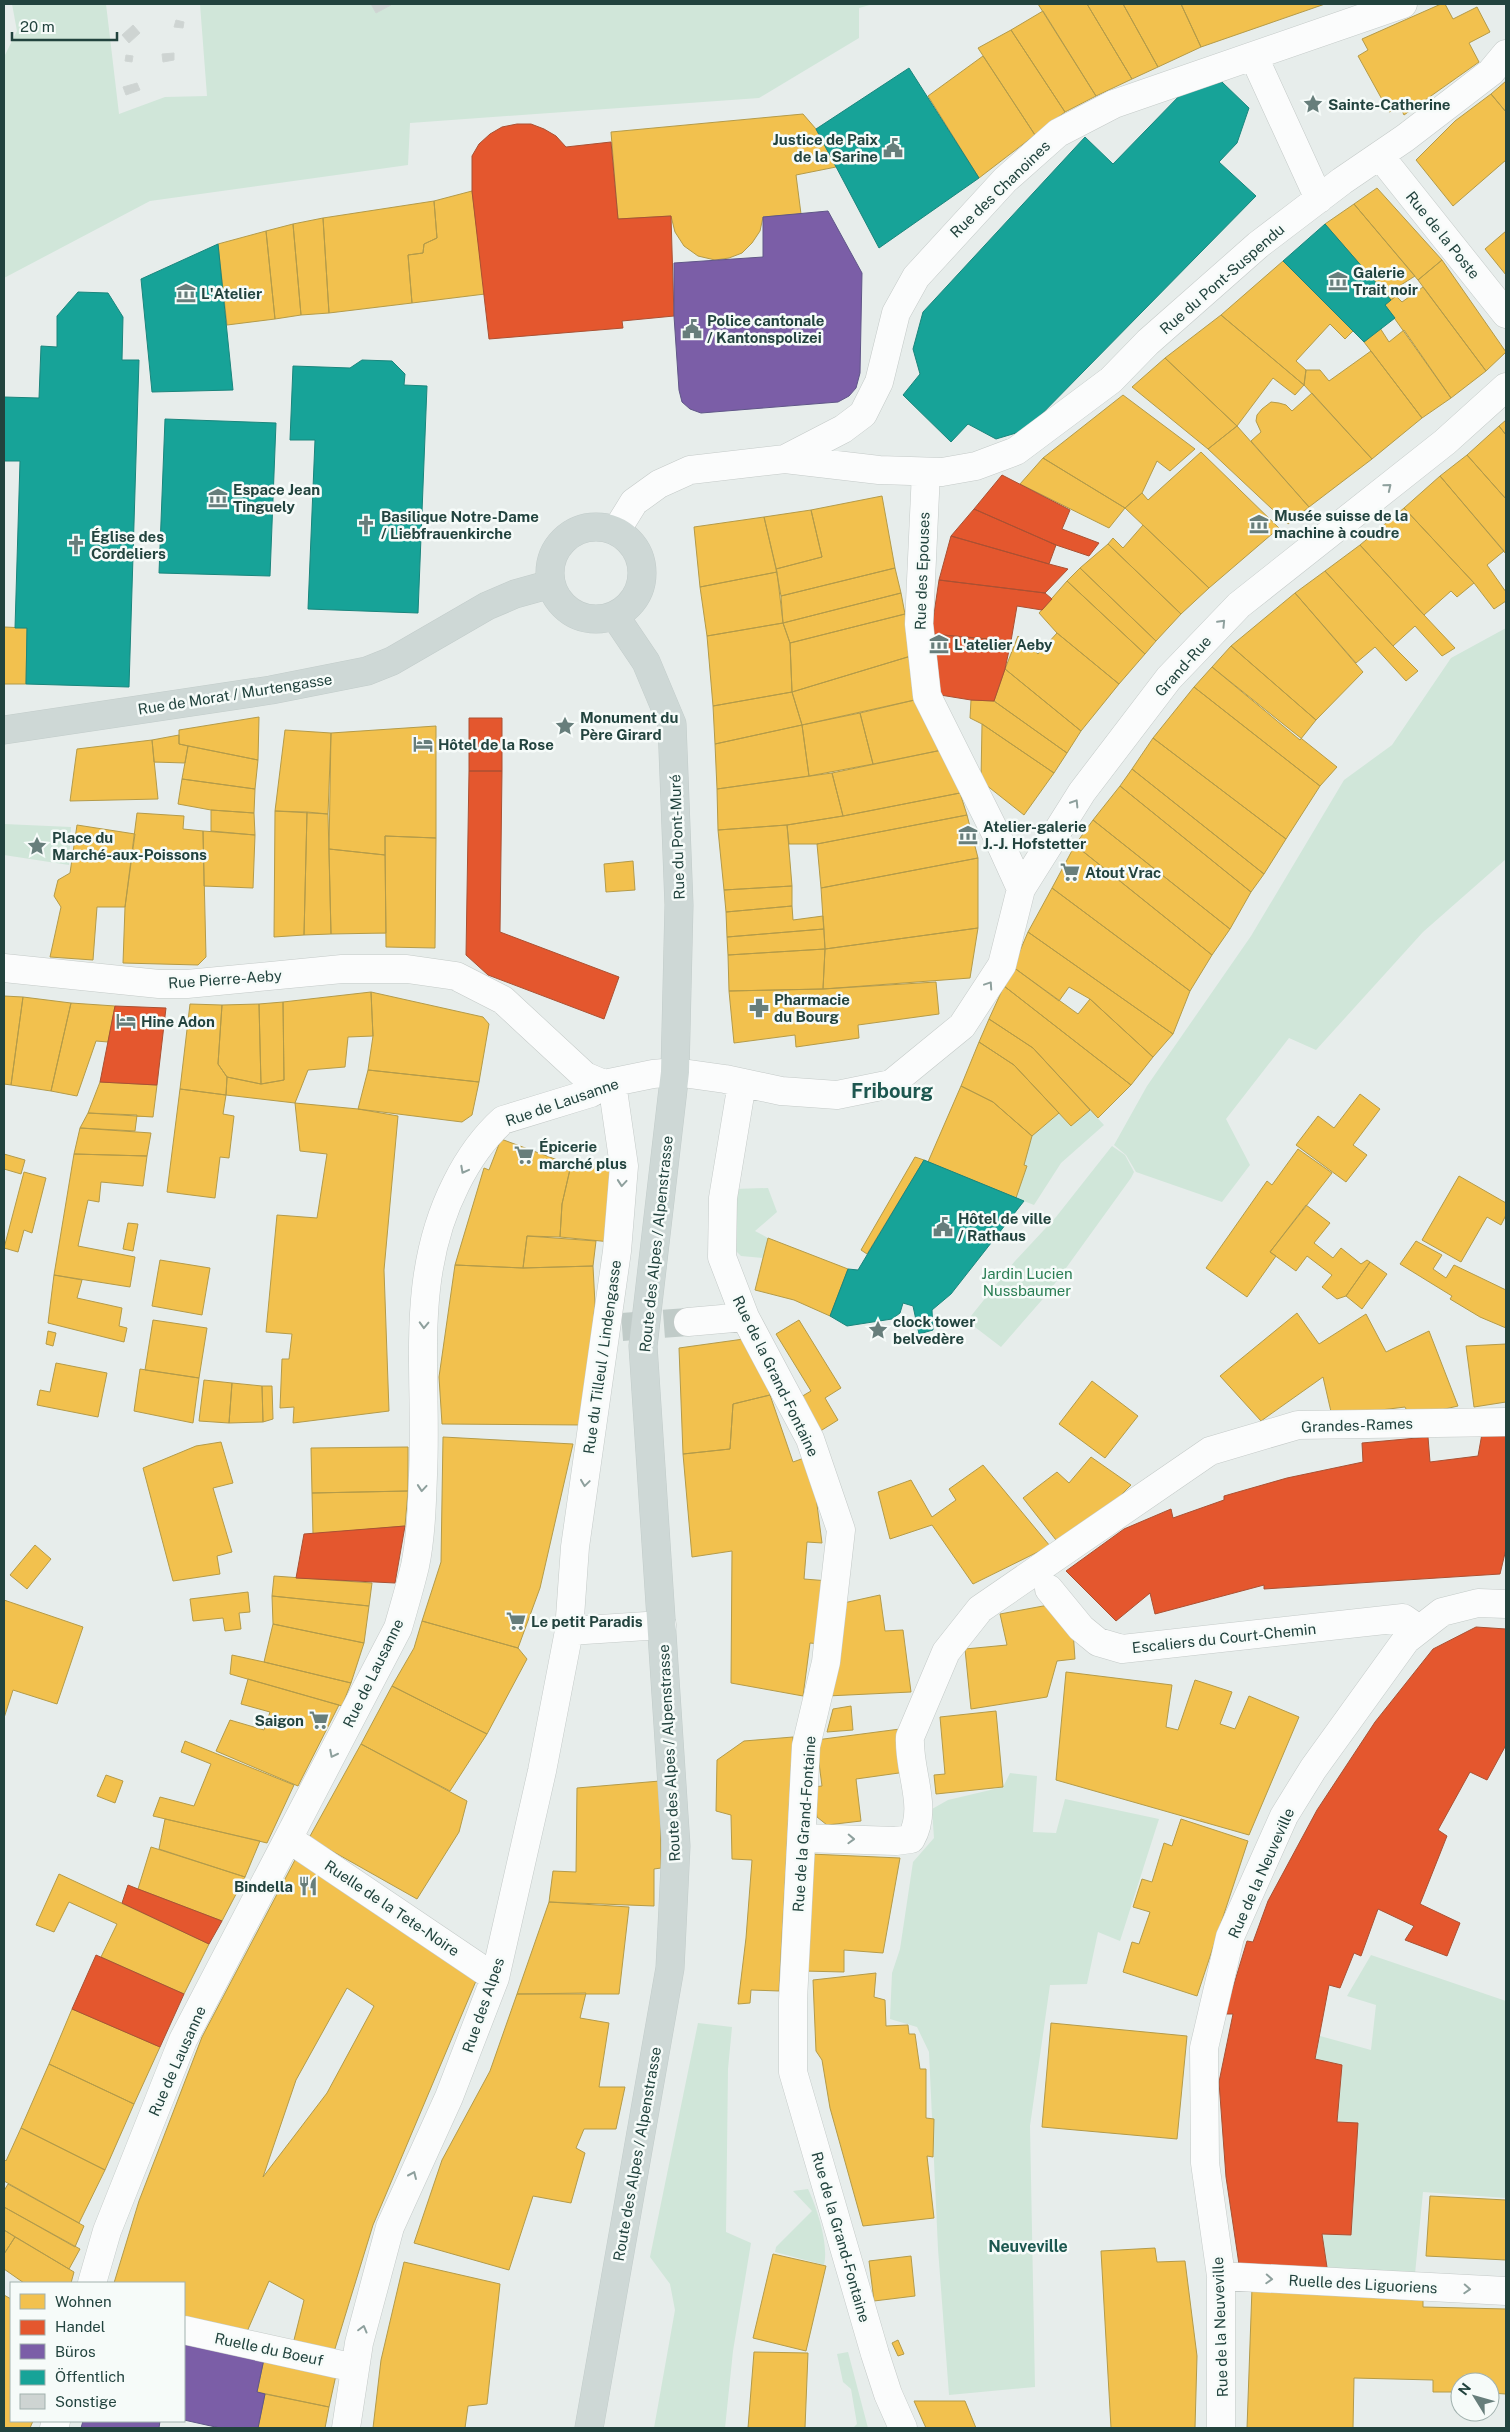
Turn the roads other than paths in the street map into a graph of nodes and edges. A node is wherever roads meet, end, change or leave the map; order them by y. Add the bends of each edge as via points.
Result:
1 (1403, 4) edge
2 (1506, 54) edge
3 (1254, 57) junction
4 (1380, 156) junction
5 (1319, 199) junction
6 (1506, 314) edge
7 (1506, 387) edge
8 (785, 459) junction
9 (926, 472) junction
10 (616, 531) junction
11 (551, 584) junction
12 (615, 616) junction
13 (4, 730) edge
14 (1021, 889) junction
15 (4, 968) edge
16 (675, 1072) junction
17 (742, 1083) junction
18 (608, 1084) junction
19 (745, 1317) junction
20 (688, 1322) tunnel mouth
21 (1506, 1422) edge
22 (1043, 1579) junction
23 (1506, 1604) edge
24 (662, 1625) junction
25 (1419, 1629) junction
26 (570, 1631) junction
27 (802, 1838) junction
28 (288, 1839) junction
29 (496, 1978) junction
30 (1221, 2276) junction
31 (92, 2282) edge
32 (1506, 2291) edge
33 (185, 2330) edge
34 (355, 2368) junction
35 (346, 2428) edge
36 (589, 2428) edge
37 (903, 2428) edge
38 (1221, 2428) edge

1 - 3 street, Rue des Chanoines
2 - 4 street, Rue du Pont-Suspendu via 1491,72
3 - 5 street
3 - 8 street, Rue des Chanoines via 1114,104 1058,133 1005,180 916,277 896,313 879,382 863,414 843,429
4 - 5 street, Rue du Pont-Suspendu
4 - 6 street, Rue de la Poste
5 - 9 street, Rue du Pont-Suspendu via 1258,245 1148,342 1111,380 1016,451 976,466
14 -> 7 street, Grand-Rue via 1082,792 1163,686 1239,605 1445,442
8 - 9 street, Rue du Pont-Suspendu
8 - 10 street via 690,470 659,484 634,502
9 - 14 street, Rue des Epouses via 919,624 927,696
10 - 11 main road via 591,527 567,537 552,559
10 - 12 main road via 629,539 638,552 643,566 643,581 633,602
11 - 12 main road via 557,599 569,611 591,619
11 - 13 main road, Rue de Morat / Murtengasse via 508,597 454,623 392,661 367,671 271,690
12 - 16 main road, Rue du Pont-Muré via 646,662 672,724 679,905
17 -> 14 street, Grand-Rue via 789,1092 837,1095 891,1084 962,1026 1002,965
15 - 18 street, Rue Pierre-Aeby via 159,984 342,969 407,969 456,976 503,1000 585,1076
16 - 17 street, Rue de Lausanne
16 - 18 street, Rue de Lausanne
16 - 24 main road, Route des Alpes / Alpenstrasse via 643,1346
17 - 19 street, Rue de la Grand-Fontaine via 723,1198 722,1257
18 -> 26 street, Rue du Tilleul / Lindengasse via 622,1142 624,1166 614,1327 575,1547
18 -> 28 street, Rue de Lausanne via 591,1093 503,1120 467,1164 448,1200 434,1240 426,1280 422,1374 425,1431 415,1564 398,1628
19 - 20 street
19 - 27 street, Rue de la Grand-Fontaine via 810,1439 841,1530 826,1662 806,1746
21 - 22 street, Grandes-Rames via 1298,1425 1210,1451
22 - 25 street, Escaliers du Court-Chemin via 1086,1633 1098,1642 1122,1649 1403,1618
27 -> 22 street via 911,1839 918,1827 919,1807 910,1737 946,1652 980,1609
23 - 25 street, Rue de la Neuveville via 1478,1603 1442,1612
24 - 26 street
24 - 36 main road, Route des Alpes / Alpenstrasse via 676,1846 670,1968
25 - 30 street, Rue de la Neuveville via 1406,1640 1293,1800 1230,1937 1204,2048 1205,2162
26 - 29 street, Rue des Alpes
27 - 37 street, Rue de la Grand-Fontaine via 793,2000 793,2072 875,2354
28 - 29 street, Ruelle de la Tete-Noire
28 - 31 street, Rue de Lausanne via 183,2040 107,2231
34 -> 29 street, Rue des Alpes via 390,2227 449,2097
30 -> 32 street, Ruelle des Liguoriens
30 - 38 street, Rue de la Neuveville
33 - 34 street, Ruelle du Boeuf
34 - 35 street, Rue des Alpes

